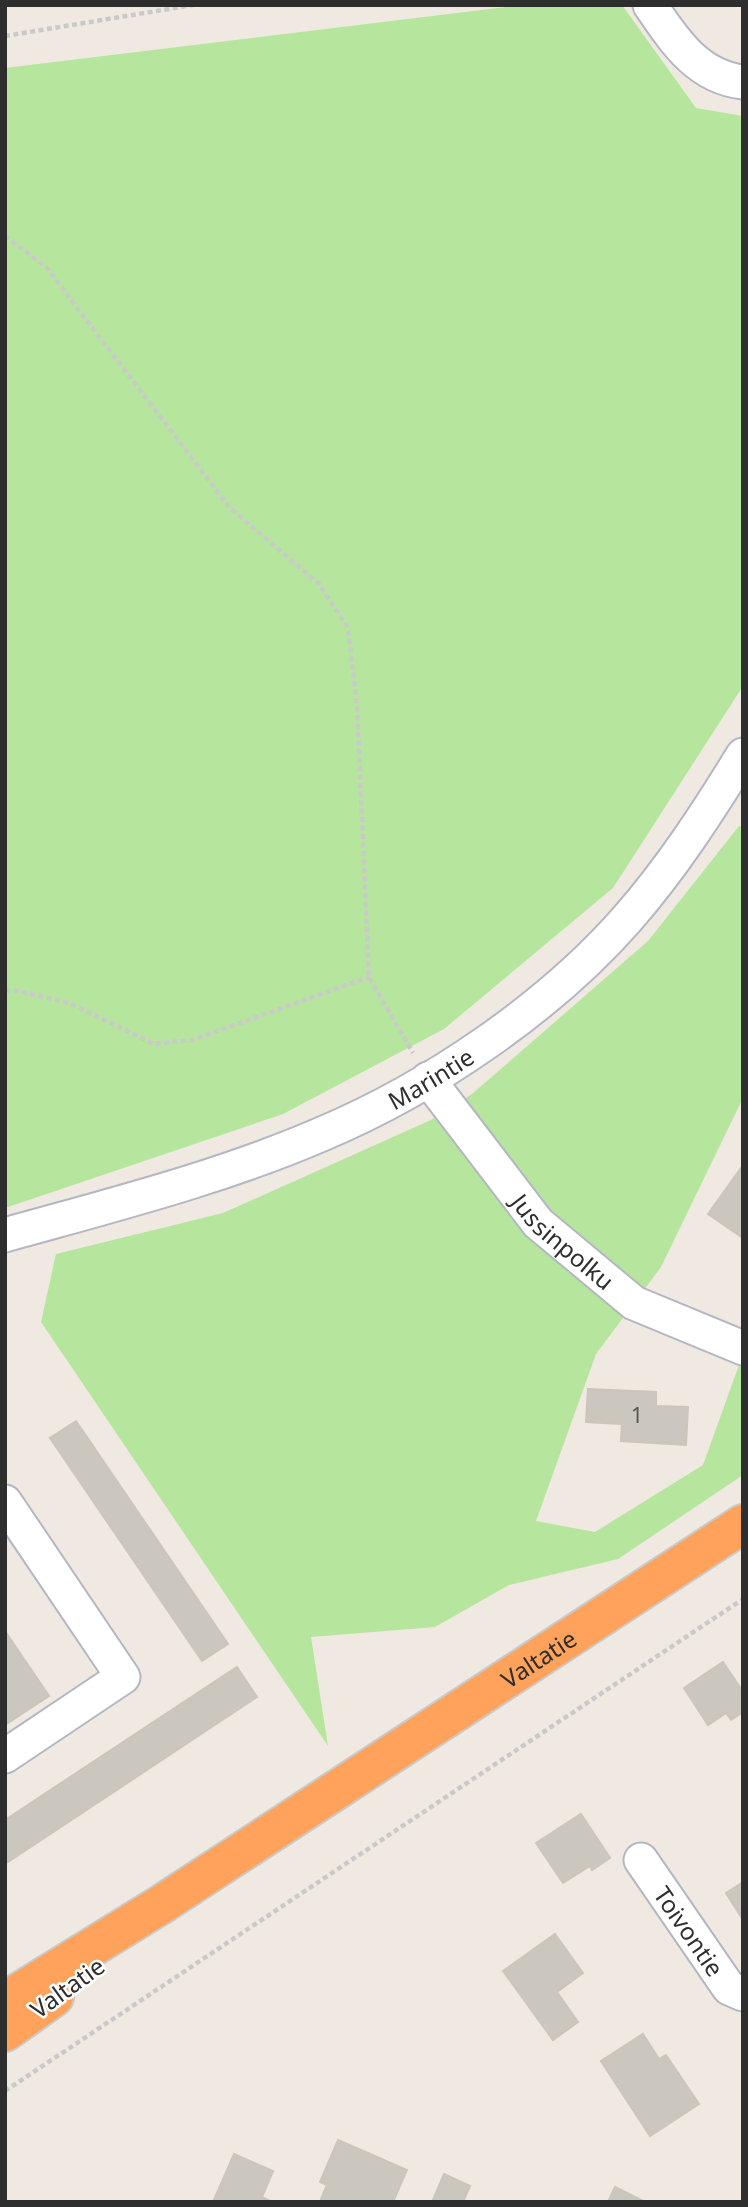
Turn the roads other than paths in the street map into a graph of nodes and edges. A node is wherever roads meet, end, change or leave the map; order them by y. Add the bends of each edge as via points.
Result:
1 (650, 5) edge
2 (743, 82) edge
3 (741, 763) edge
4 (428, 1079) junction
5 (5, 1236) edge
6 (743, 1348) edge
7 (5, 1502) edge
8 (743, 1524) edge
9 (5, 1756) edge
10 (332, 1793) junction
11 (641, 1860) dead end
12 (743, 1994) edge
13 (5, 2001) edge
14 (5, 2032) edge

1 - 2 street via 684,53 705,69
3 - 4 street, Marintie via 668,869 584,963 514,1020
4 - 5 street, Marintie via 324,1134 269,1155
4 - 6 street, Jussinpolku via 538,1223 634,1303
7 - 9 street via 123,1677
8 - 10 highway, Valtatie
10 - 13 highway, Valtatie
10 - 14 highway, Valtatie
11 - 12 street, Toivontie via 729,1988

